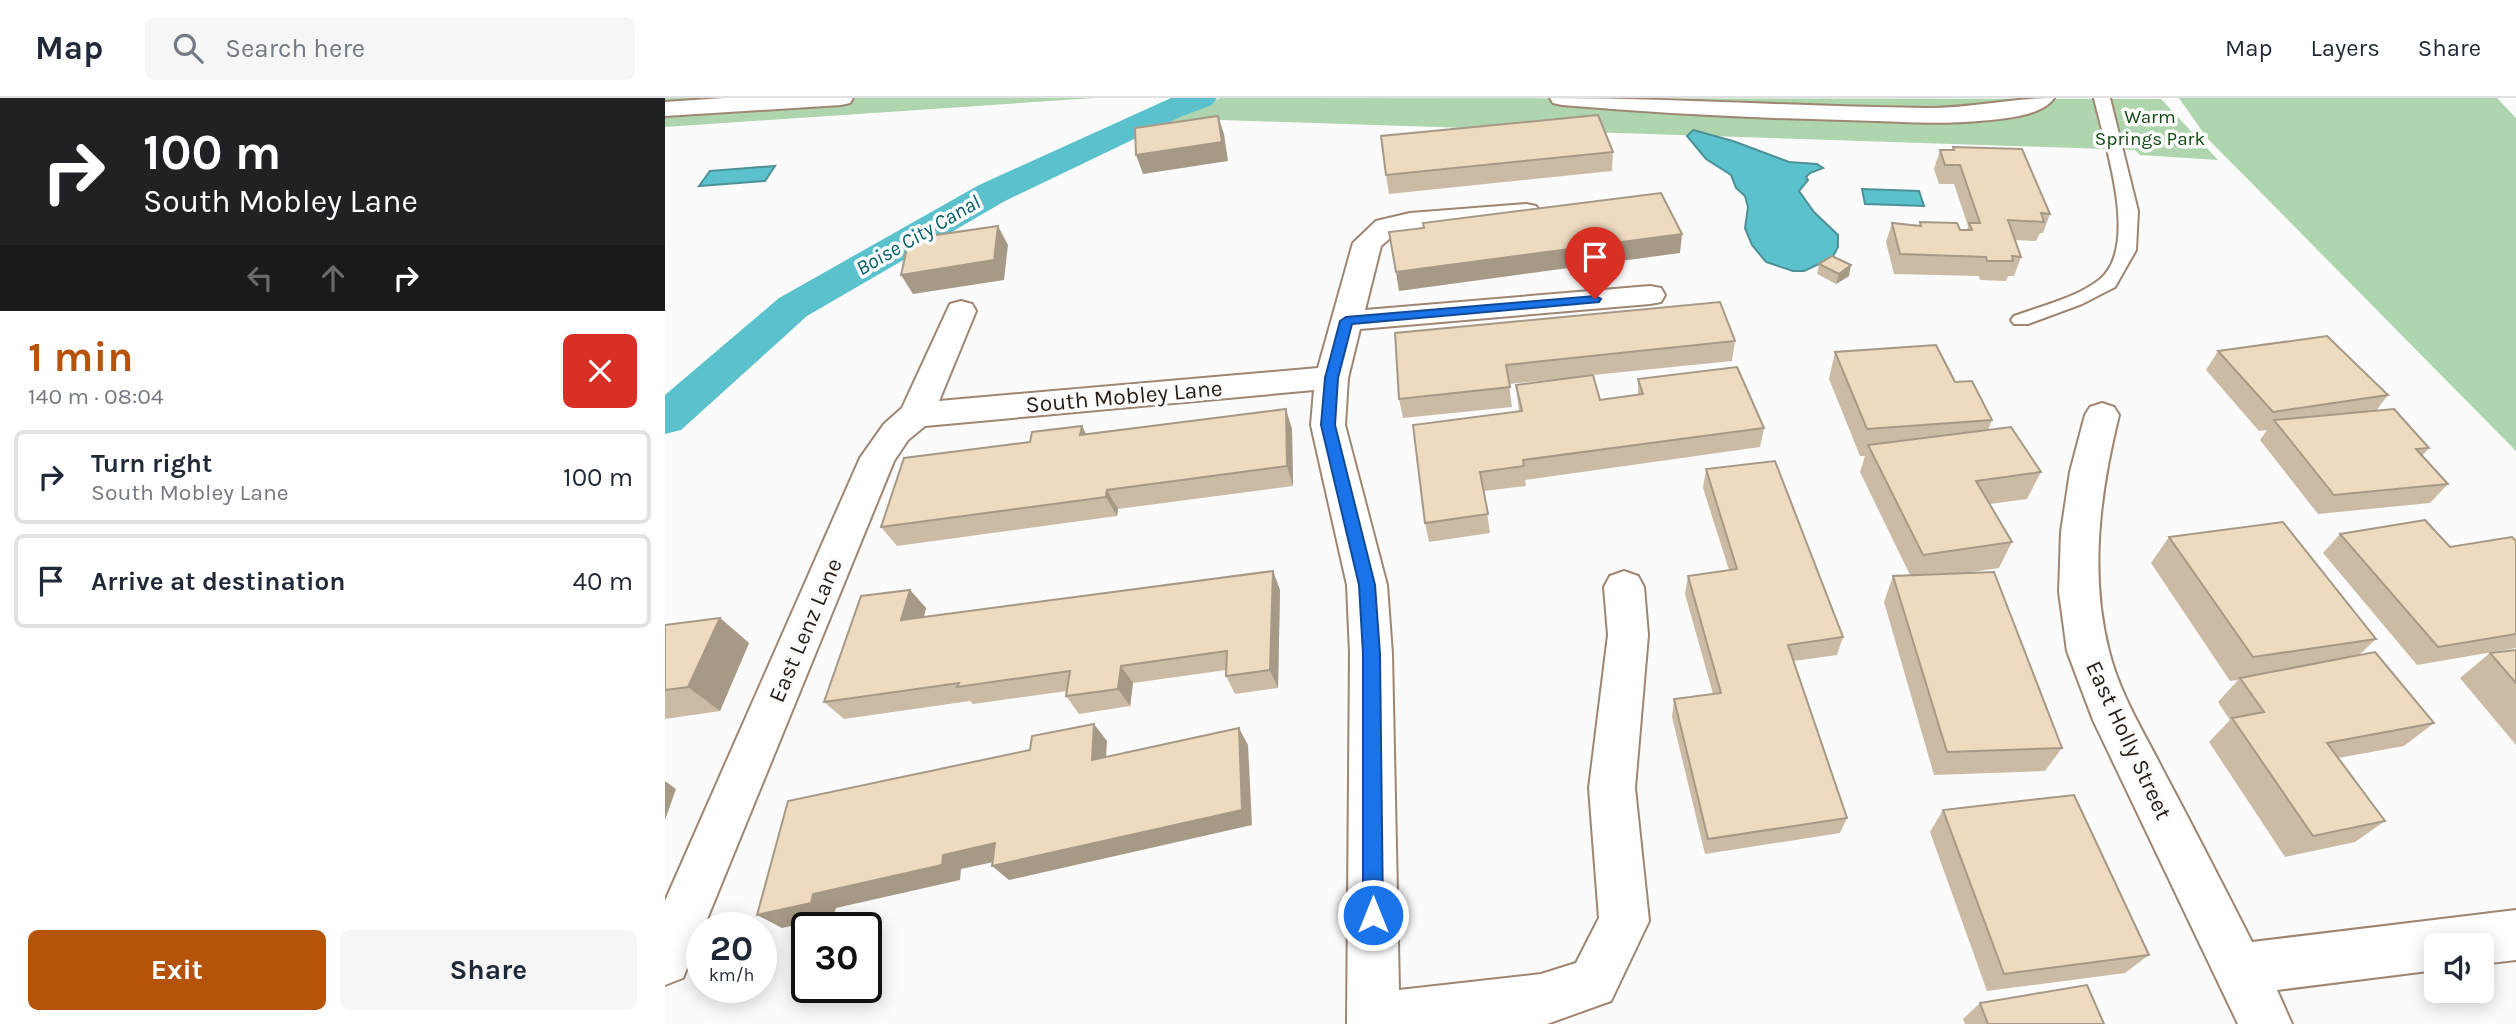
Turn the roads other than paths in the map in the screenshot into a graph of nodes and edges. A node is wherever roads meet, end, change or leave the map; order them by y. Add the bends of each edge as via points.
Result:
1 (841, 98) edge
2 (1562, 98) edge
3 (2042, 98) edge
4 (2102, 98) edge
5 (665, 109) edge
6 (1560, 210) edge
7 (1650, 295) dead end
8 (961, 311) dead end
9 (2021, 320) dead end
10 (1346, 321) junction
11 (1332, 378) junction
12 (916, 415) junction
13 (2102, 415) dead end
14 (1625, 587) dead end
15 (2516, 935) edge
16 (665, 960) edge
17 (2238, 969) junction
18 (1373, 1022) edge
19 (2266, 1024) edge

1 - 5 street
2 - 3 street via 1730,110 1945,115 1994,112
4 - 9 lane via 2129,211 2127,250 2108,284
6 - 10 street via 1410,221 1386,227 1367,243
7 - 10 street
8 - 12 street, East Lenz Lane
10 - 11 street
11 - 12 street, South Mobley Lane
11 - 18 street via 1328,425 1367,585
12 - 16 street, East Lenz Lane via 878,458
13 - 17 street, East Holly Street via 2081,527 2080,594 2088,652 2110,708
14 - 18 street via 1627,635 1612,788 1624,921 1593,983 1541,1000
15 - 17 street
17 - 19 street, East Holly Street

